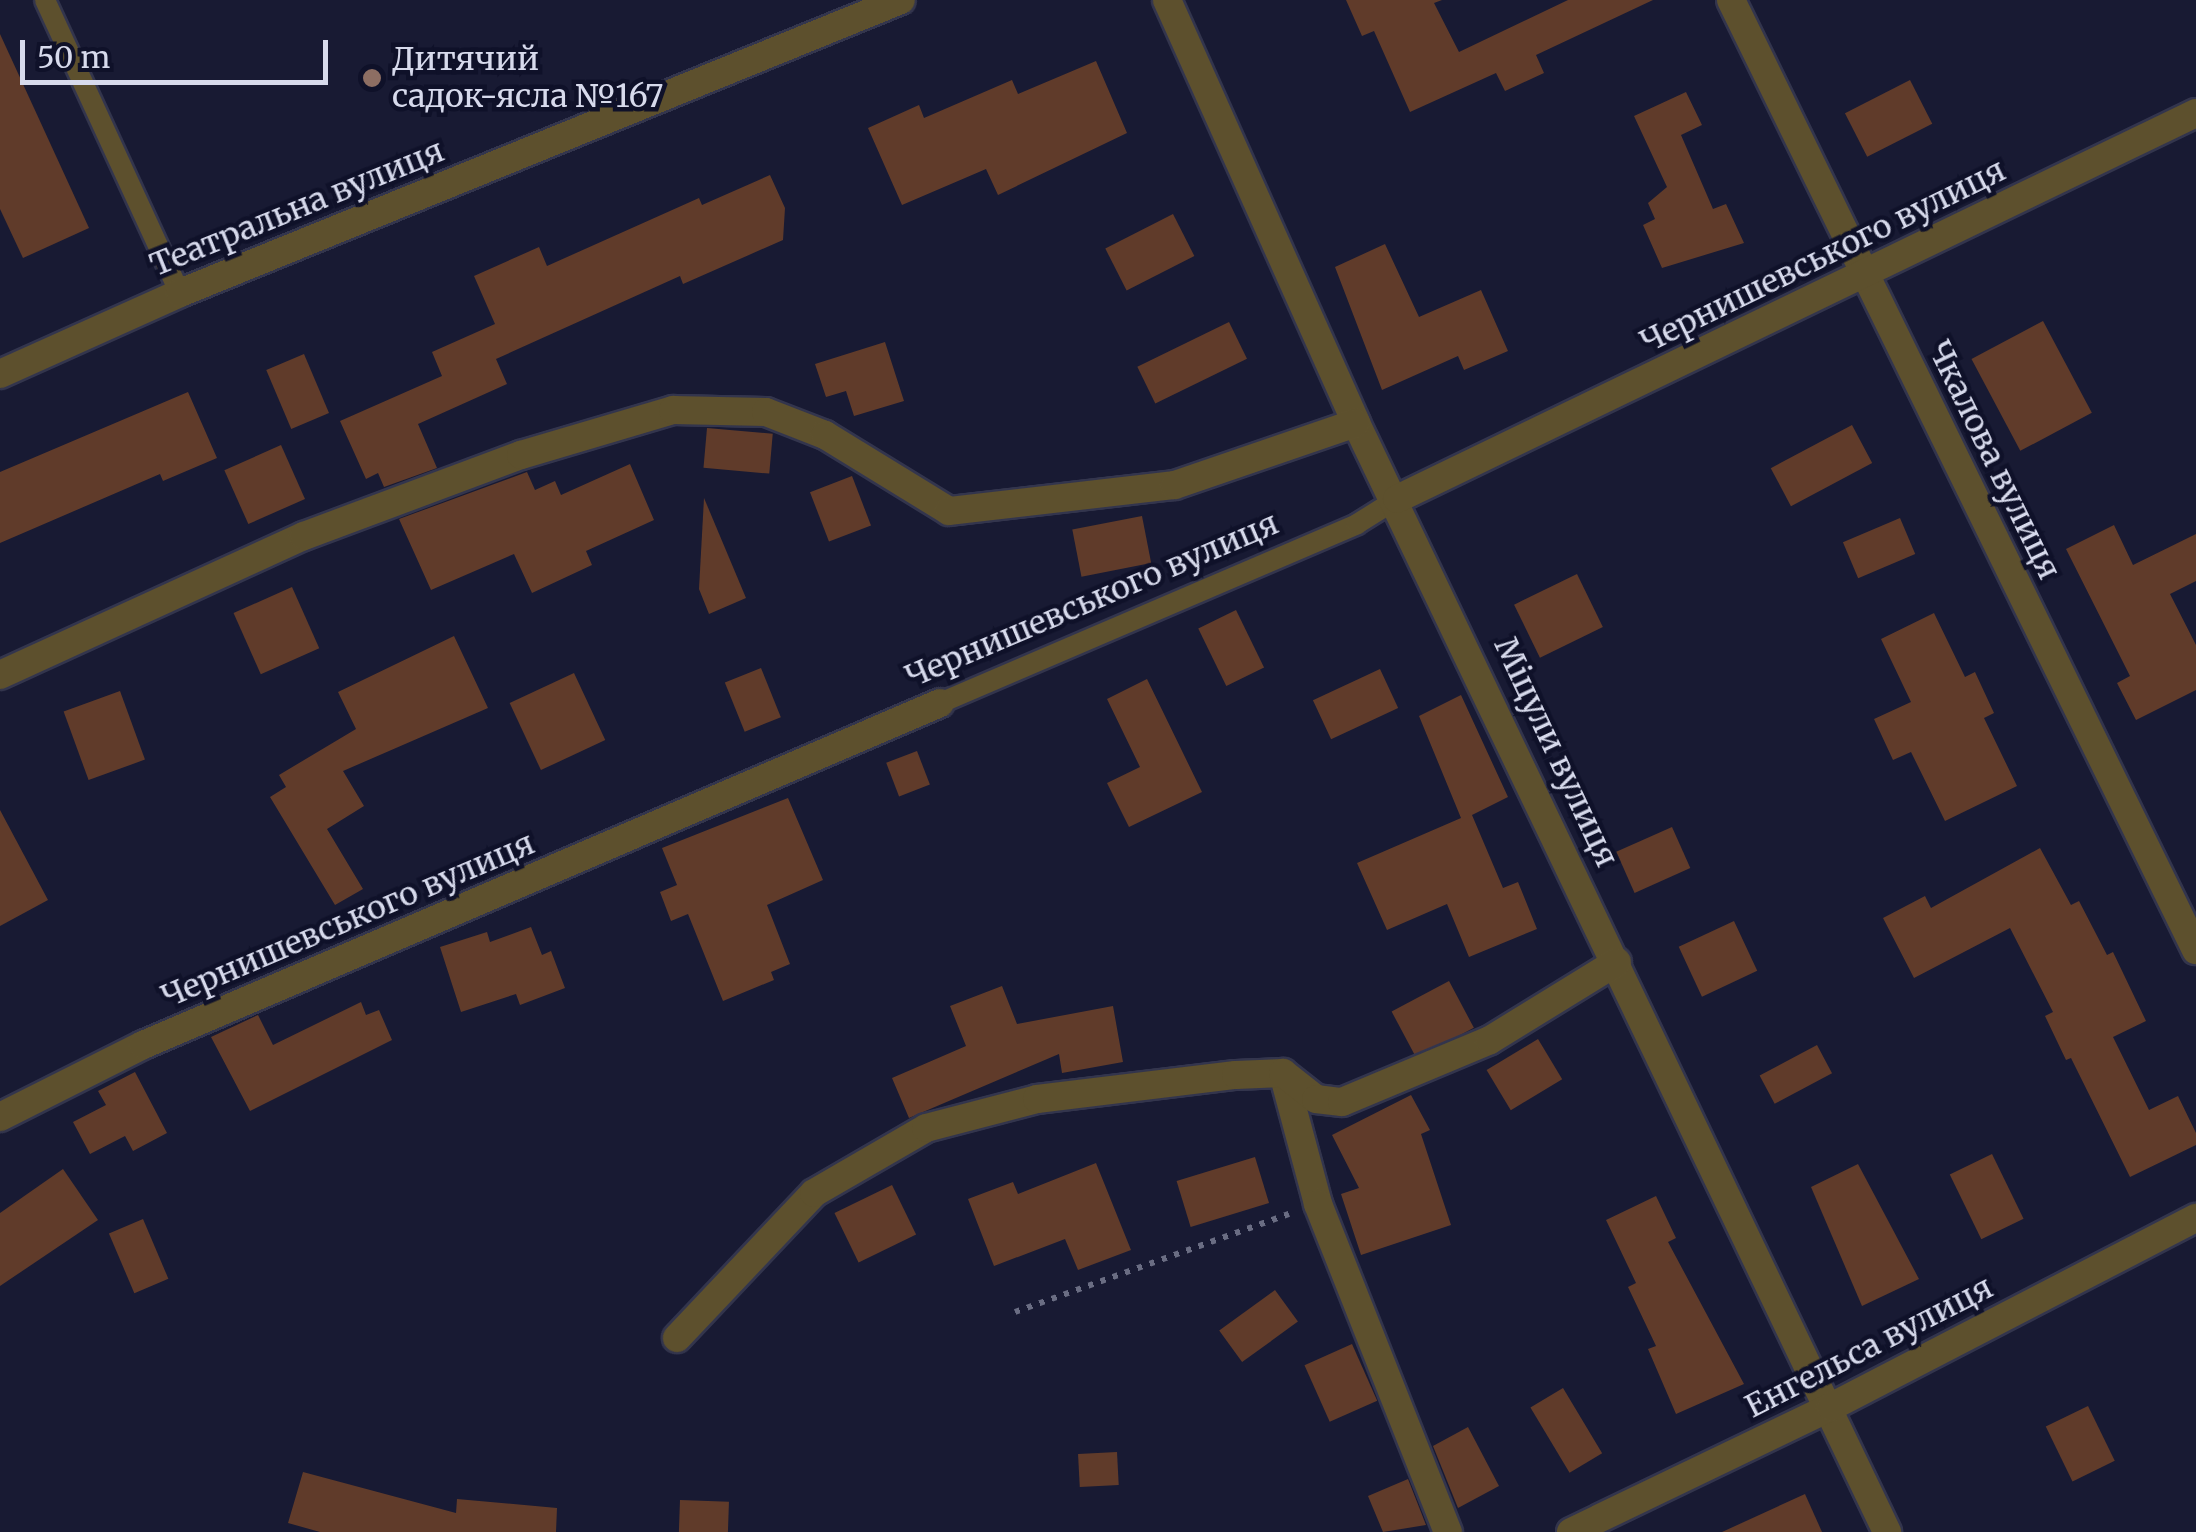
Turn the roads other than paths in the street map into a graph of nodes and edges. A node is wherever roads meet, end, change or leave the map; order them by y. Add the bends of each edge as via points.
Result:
1 (45, 0) edge
2 (901, 0) edge
3 (1167, 0) edge
4 (1731, 0) edge
5 (2196, 114) edge
6 (1865, 275) junction
7 (180, 293) junction
8 (0, 374) edge
9 (1356, 423) junction
10 (1397, 499) junction
11 (0, 675) edge
12 (940, 704) joint
13 (2196, 950) edge
14 (1617, 962) junction
15 (1284, 1074) junction
16 (0, 1118) edge
17 (2196, 1218) edge
18 (677, 1338) dead end
19 (1831, 1407) junction
20 (1448, 1532) edge
21 (1570, 1532) edge
22 (1887, 1532) edge

1 - 7 lane
2 - 7 street, Театральна вулиця
3 - 9 street, Міцули вулиця
4 - 6 street, Чкалова вулиця
5 - 6 street, Чернишевського вулиця
6 - 10 street, Чернишевського вулиця
6 - 13 street, Чкалова вулиця
7 - 8 street, Театральна вулиця
9 - 10 street, Міцули вулиця
9 - 11 street via 1175,484 949,510 825,435 766,412 673,410 521,455 304,536
10 - 12 lane, Чернишевського вулиця via 1357,524
10 - 14 street, Міцули вулиця
12 - 16 street, Чернишевського вулиця via 143,1046
14 - 15 street via 1490,1040 1342,1102 1316,1099
14 - 19 street, Міцули вулиця
15 - 18 street via 1037,1100 926,1128 814,1193
15 - 20 street via 1318,1204
17 - 19 street, Енгельса вулиця
19 - 21 street, Енгельса вулиця
19 - 22 street, Міцули вулиця

